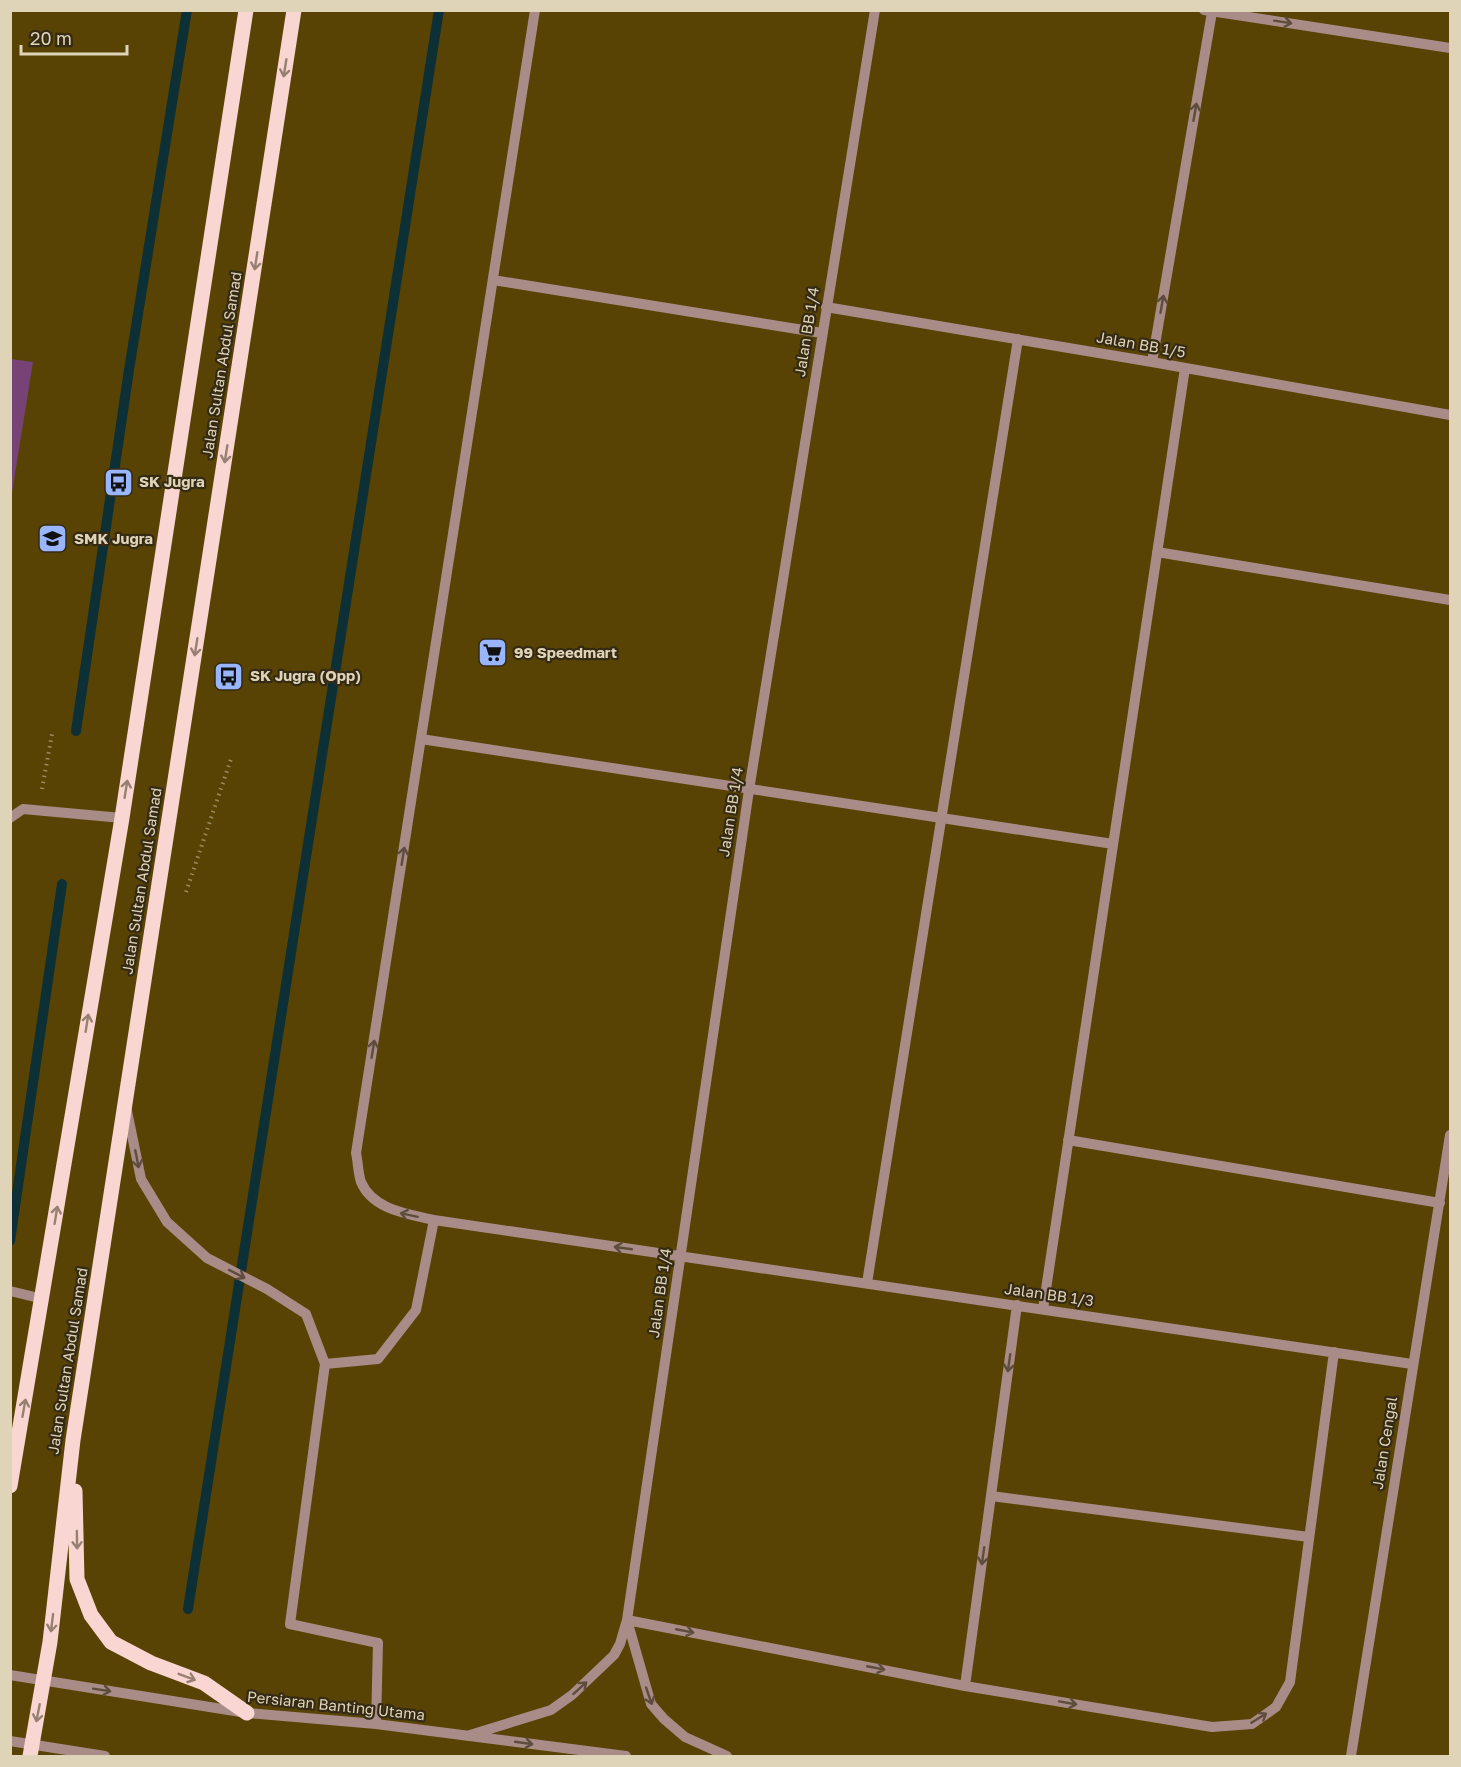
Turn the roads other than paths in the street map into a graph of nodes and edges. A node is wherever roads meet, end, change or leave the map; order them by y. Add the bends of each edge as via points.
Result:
1 (246, 10) edge
2 (294, 10) edge
3 (535, 10) edge
4 (875, 10) edge
5 (1208, 11) edge
6 (1450, 48) edge
7 (493, 280) junction
8 (826, 307) junction
9 (822, 333) junction
10 (1018, 339) junction
11 (1152, 362) junction
12 (1185, 368) junction
13 (1450, 415) edge
14 (1157, 552) junction
15 (1450, 600) edge
16 (421, 740) junction
17 (749, 790) junction
18 (10, 818) edge
19 (122, 818) junction
20 (941, 819) junction
21 (1113, 844) junction
22 (126, 1102) junction
23 (1450, 1135) edge
24 (1068, 1140) junction
25 (1440, 1203) junction
26 (434, 1220) junction
27 (681, 1257) junction
28 (867, 1283) junction
29 (10, 1291) edge
30 (43, 1299) junction
31 (1017, 1305) junction
32 (1043, 1309) junction
33 (1334, 1352) junction
34 (325, 1364) junction
35 (1412, 1364) junction
36 (73, 1440) junction
37 (10, 1486) edge
38 (991, 1496) junction
39 (1309, 1536) junction
40 (627, 1620) junction
41 (10, 1675) edge
42 (44, 1681) junction
43 (965, 1686) junction
44 (247, 1713) junction
45 (376, 1724) junction
46 (470, 1735) junction
47 (10, 1741) edge
48 (31, 1750) edge
49 (105, 1756) edge
50 (626, 1756) edge
51 (728, 1756) edge
52 (1351, 1756) edge

19 -> 1 main road, Jalan Sultan Abdul Samad
2 -> 22 main road, Jalan Sultan Abdul Samad
3 - 7 street, Jalan BB 1/3
4 - 8 street, Jalan BB 1/4
5 -> 6 street
11 -> 5 street
7 - 9 street
7 - 16 street, Jalan BB 1/3
8 - 9 street, Jalan BB 1/4
8 - 10 street, Jalan BB 1/5
9 - 17 street, Jalan BB 1/4
10 - 11 street, Jalan BB 1/5
10 - 20 street
11 - 12 street, Jalan BB 1/5
12 - 13 street, Jalan BB 1/5
12 - 14 street
14 - 15 street
14 - 21 street
16 - 17 street
26 -> 16 street, Jalan BB 1/3 via 395,1212 376,1200 361,1182 356,1153
17 - 20 street
17 - 27 street, Jalan BB 1/4
18 - 19 street via 23,809
30 -> 19 main road, Jalan Sultan Abdul Samad
20 - 21 street
20 - 28 street
21 - 24 street
22 -> 34 street via 141,1179 167,1222 207,1258 306,1314
22 - 36 main road, Jalan Sultan Abdul Samad
23 - 25 street, Jalan Cengal
24 - 25 street
24 - 32 street
25 - 35 street, Jalan Cengal
27 -> 26 street, Jalan BB 1/3
26 - 34 street via 416,1310 378,1359
27 - 28 street, Jalan BB 1/3
27 - 40 street, Jalan BB 1/4
28 - 31 street, Jalan BB 1/3
29 - 30 street
37 -> 30 main road, Jalan Sultan Abdul Samad
31 - 32 street, Jalan BB 1/3
31 -> 38 street
32 - 33 street, Jalan BB 1/3
33 - 35 street, Jalan BB 1/3
33 - 39 street
34 - 45 street via 290,1624 378,1643
35 - 52 street, Jalan Cengal
36 -> 42 main road, Jalan Sultan Abdul Samad
36 -> 44 main road via 77,1579 91,1615 111,1642 151,1663 204,1683
38 - 39 street
38 -> 43 street
43 -> 39 street via 1212,1727 1252,1724 1276,1707 1290,1682
40 -> 43 street
46 -> 40 street, Jalan BB 1/4 via 551,1710 572,1695 614,1654
40 -> 51 street, Jalan BB 1/4 via 651,1704 686,1737
41 - 42 street, Persiaran Banting Utama
42 -> 44 street, Persiaran Banting Utama
42 -> 48 main road, Jalan Sultan Abdul Samad
44 - 45 street, Persiaran Banting Utama
45 - 46 street, Persiaran Banting Utama
46 -> 50 street, Persiaran Banting Utama
47 - 48 street
48 - 49 street

